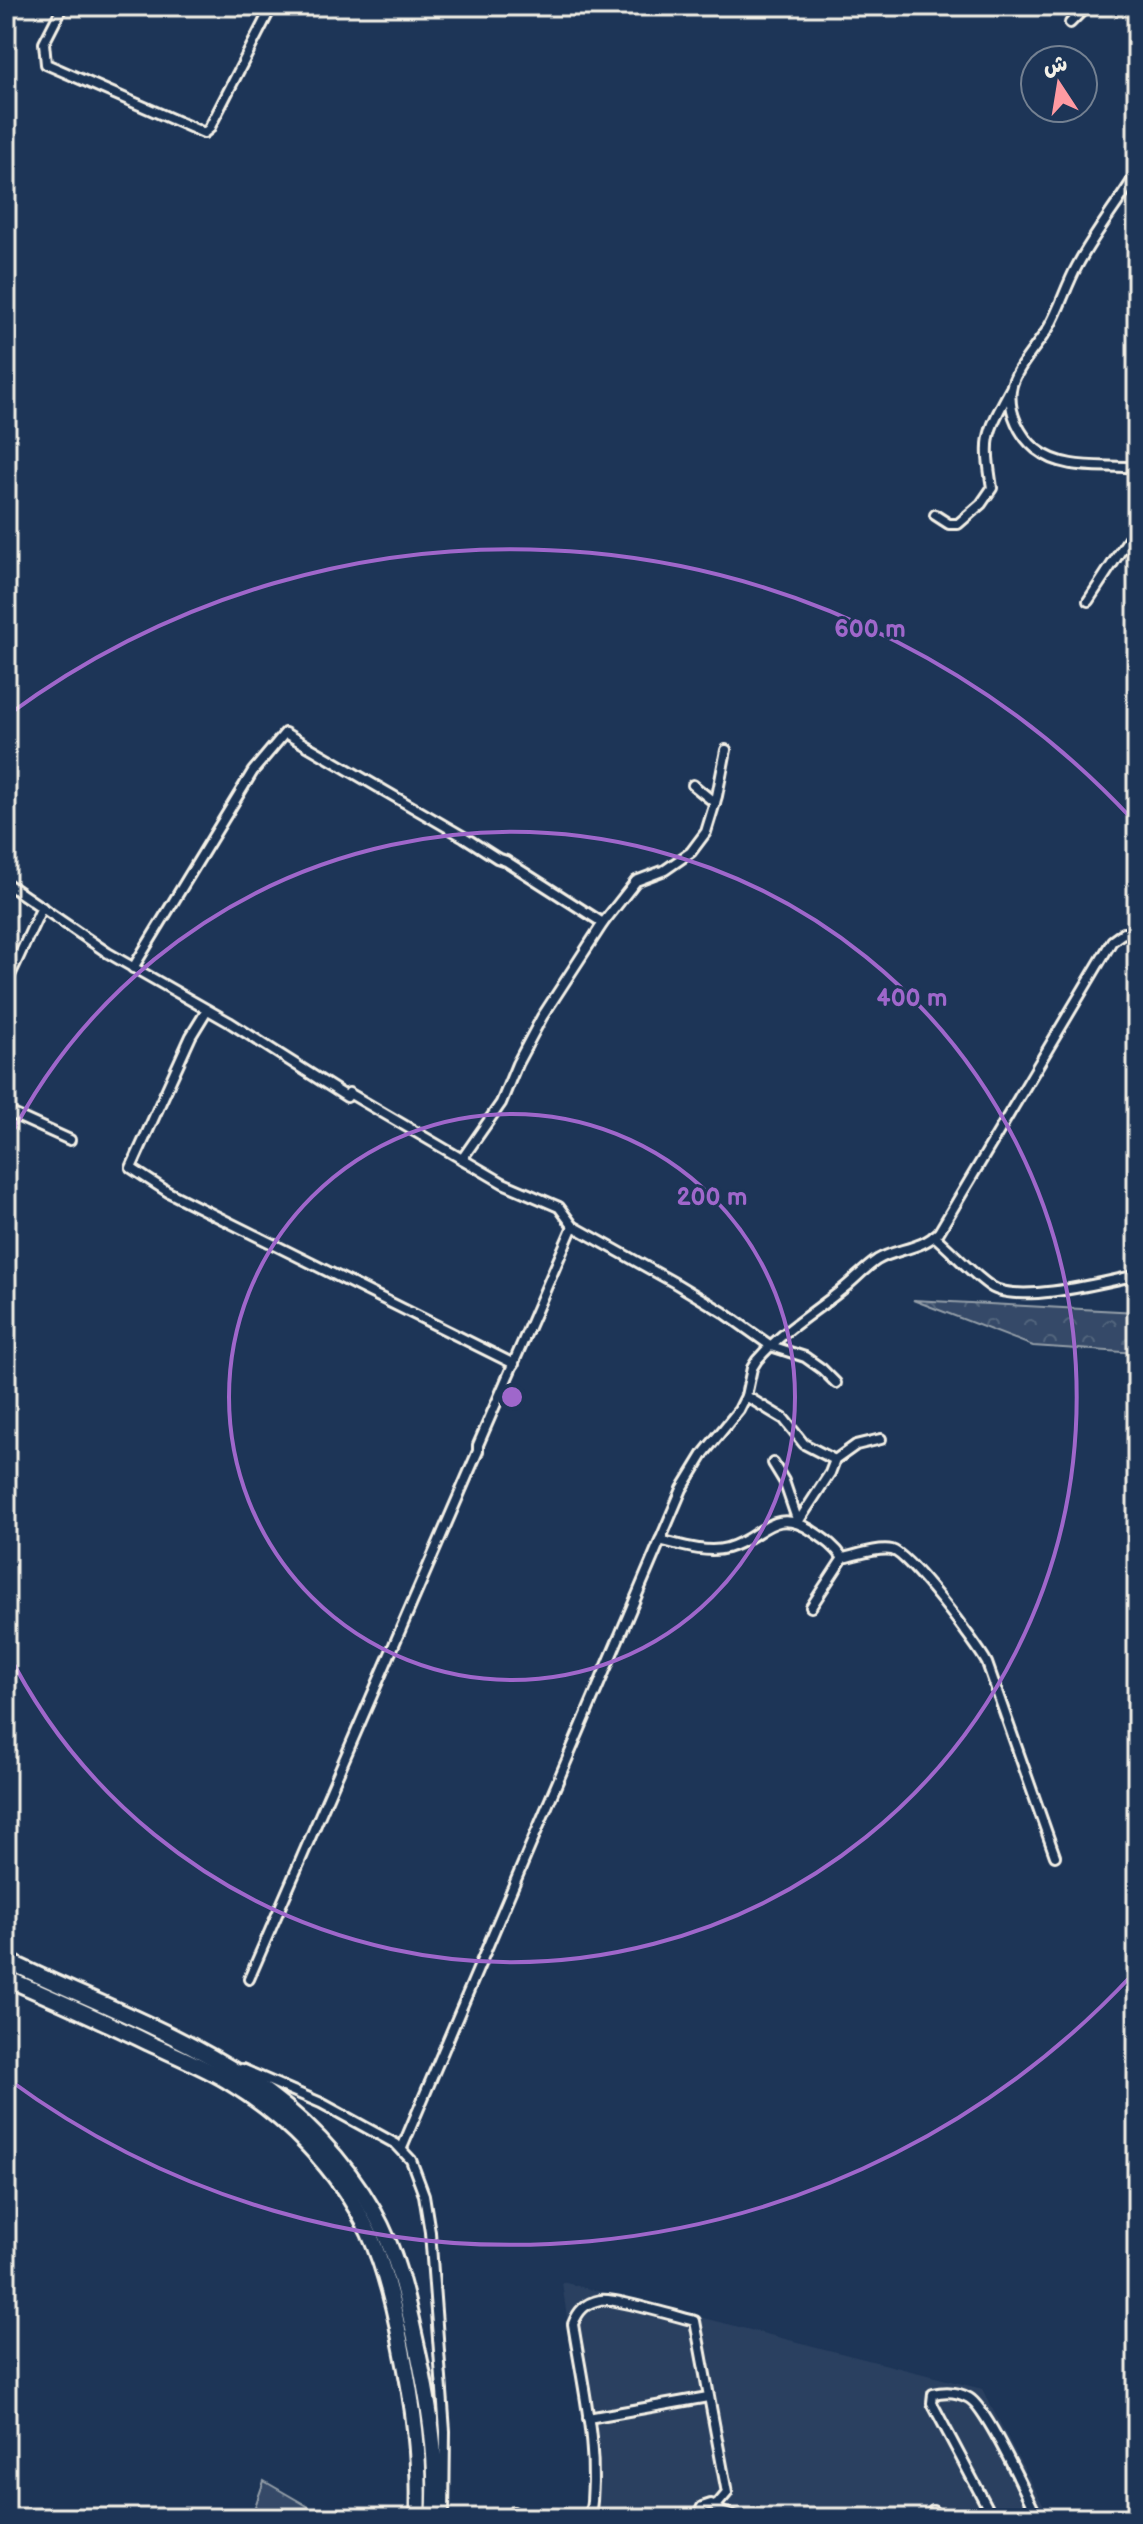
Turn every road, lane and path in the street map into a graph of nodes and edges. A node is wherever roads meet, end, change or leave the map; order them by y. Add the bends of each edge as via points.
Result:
1 (63, 6) edge
2 (272, 6) edge
3 (1137, 7) edge
4 (1070, 23) dead end
5 (1137, 173) edge
6 (1011, 389) junction
7 (1137, 468) edge
8 (935, 515) dead end
9 (1137, 526) edge
10 (1088, 601) dead end
11 (726, 750) dead end
12 (693, 785) dead end
13 (715, 803) junction
14 (6, 883) edge
15 (42, 907) junction
16 (603, 923) junction
17 (1137, 935) edge
18 (133, 968) junction
19 (6, 984) edge
20 (207, 1010) junction
21 (6, 1111) edge
22 (70, 1140) dead end
23 (462, 1159) junction
24 (573, 1226) junction
25 (934, 1236) junction
26 (1137, 1275) edge
27 (771, 1346) junction
28 (514, 1364) junction
29 (836, 1383) dead end
30 (746, 1396) junction
31 (881, 1439) dead end
32 (835, 1460) junction
33 (773, 1463) dead end
34 (798, 1522) junction
35 (660, 1540) junction
36 (843, 1558) junction
37 (811, 1607) dead end
38 (1055, 1856) dead end
39 (6, 1960) edge
40 (6, 1978) edge
41 (249, 1979) dead end
42 (213, 2057) junction
43 (402, 2148) junction
44 (708, 2397) junction
45 (588, 2418) junction
46 (720, 2512) edge
47 (418, 2518) edge
48 (434, 2518) edge
49 (444, 2518) edge
50 (590, 2518) edge
51 (668, 2518) edge
52 (697, 2518) edge
53 (741, 2518) edge
54 (929, 2518) edge
55 (937, 2518) edge
56 (993, 2518) edge
57 (1038, 2518) edge

1 - 2 street via 44,43 46,64 204,133
3 - 4 street via 1084,9
5 - 6 street via 1077,265 1049,327
6 - 7 street via 1021,435 1038,451 1063,462
6 - 8 street via 986,446 992,488 958,524
9 - 10 street
11 - 13 street
12 - 13 street
13 - 16 street via 706,832 691,852 636,881
14 - 15 street
15 - 18 street
15 - 19 street
16 - 18 street via 285,733 253,771
16 - 23 street via 542,1017 501,1103
17 - 25 street via 1123,933 1112,941
18 - 20 street
20 - 23 street
20 - 28 street via 131,1168 168,1192
21 - 22 street
23 - 24 street via 559,1207
24 - 27 street via 723,1312
24 - 28 street
25 - 26 street via 992,1289 1010,1293
25 - 27 street via 878,1260
27 - 29 street via 805,1357
27 - 30 street via 752,1368
28 - 41 street
30 - 32 street via 784,1419 804,1444
30 - 35 street via 688,1477
31 - 32 street via 856,1445
32 - 34 street
33 - 34 street
34 - 35 street via 775,1522 725,1549
34 - 36 street via 835,1546
35 - 43 street
36 - 37 street
36 - 38 street via 897,1552 978,1647
39 - 42 highway
40 - 47 highway via 224,2079 260,2102 323,2162 369,2235 393,2303 417,2427
42 - 43 street via 321,2103
42 - 48 highway via 300,2118 344,2166 374,2212 399,2270 423,2373 435,2459
43 - 49 street via 424,2195 430,2232 445,2431
44 - 45 street
44 - 45 street via 695,2321 603,2298 586,2305 573,2324
44 - 46 street via 727,2493
45 - 50 street
46 - 52 street via 711,2504 702,2507
46 - 53 street
51 - 52 street
54 - 55 street via 933,2511
56 - 57 street via 932,2403 933,2394 947,2390 972,2399

